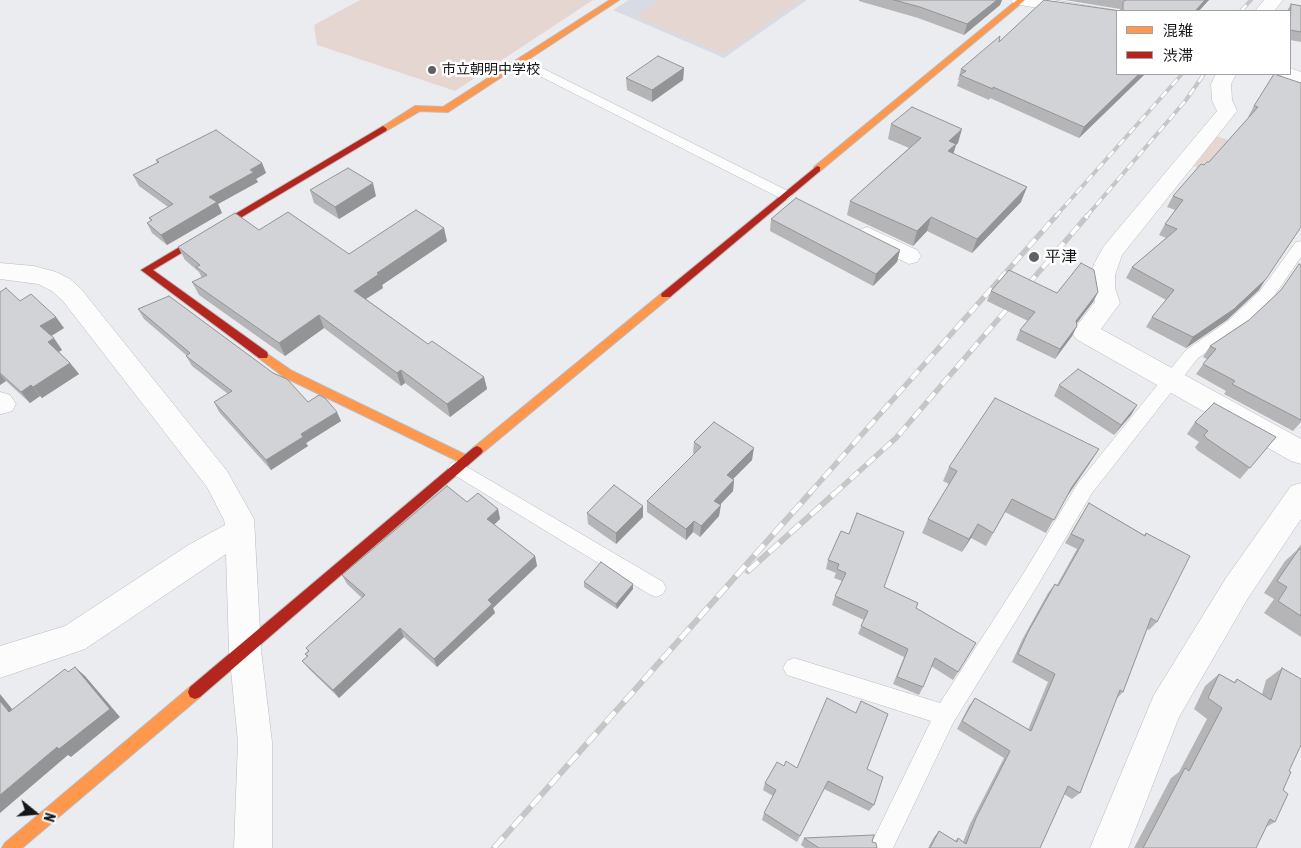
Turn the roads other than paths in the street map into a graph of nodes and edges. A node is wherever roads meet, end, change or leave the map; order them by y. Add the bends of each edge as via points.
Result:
1 (615, 0) edge
2 (1020, 0) edge
3 (1274, 0) edge
4 (1265, 10) edge
5 (1116, 16) edge
6 (522, 62) junction
7 (1226, 75) edge
8 (794, 199) junction
9 (847, 225) edge
10 (1301, 246) edge
11 (909, 256) dead end
12 (0, 271) edge
13 (1172, 380) junction
14 (1301, 453) edge
15 (462, 464) junction
16 (1301, 495) edge
17 (240, 531) junction
18 (656, 588) dead end
19 (245, 650) junction
20 (0, 662) edge
21 (794, 668) dead end
22 (945, 715) junction
23 (10, 848) edge
24 (253, 848) edge
25 (881, 848) edge
26 (1109, 848) edge

1 - 6 street
2 - 5 street
2 - 8 street
3 - 4 street
6 - 8 lane
6 - 15 street via 445,110 418,108 146,270 288,374
7 - 13 street via 1221,84 1222,100 1227,110 1112,252 1103,275 1108,303 1085,332
8 - 15 street
9 - 11 street
10 - 13 lane via 1266,295 1234,324 1192,354
12 - 17 street via 47,278 72,295 216,479 239,518
13 - 14 street
13 - 22 lane via 1085,488
15 - 18 lane
15 - 19 street
16 - 26 street via 1236,588 1166,707
17 - 19 street
17 - 20 street via 201,553 74,638
19 - 23 street
19 - 24 street via 255,742
21 - 22 lane
22 - 25 lane

